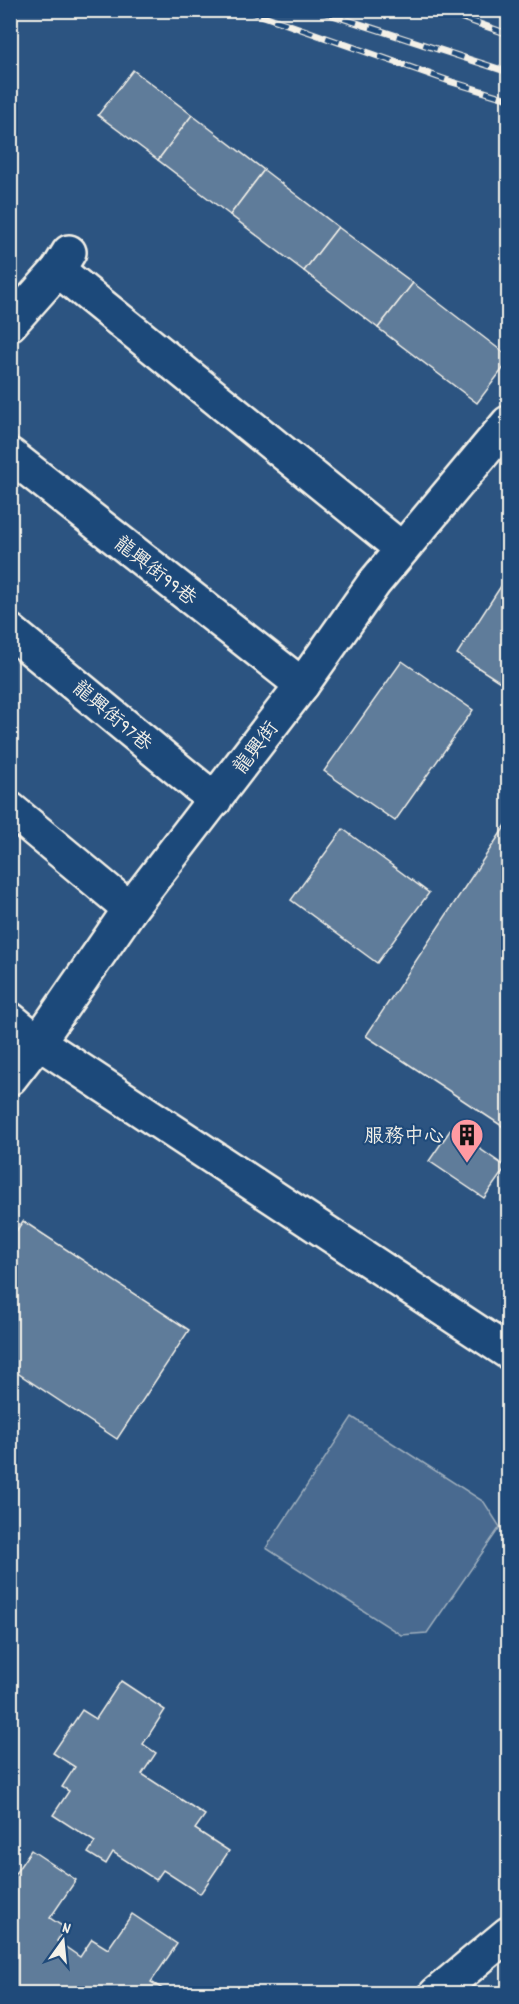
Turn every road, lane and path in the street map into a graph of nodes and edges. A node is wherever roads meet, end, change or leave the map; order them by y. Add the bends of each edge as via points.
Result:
1 (10, 324) edge
2 (508, 423) edge
3 (10, 455) edge
4 (402, 549) junction
5 (10, 631) edge
6 (302, 685) junction
7 (215, 800) junction
8 (10, 809) edge
9 (130, 909) junction
10 (10, 1019) edge
11 (38, 1042) junction
12 (10, 1078) edge
13 (508, 1352) edge
14 (508, 1934) edge
15 (436, 1994) edge

1 - 4 street via 63,261
2 - 4 street, 龍興街
3 - 6 street, 龍興街99巷
4 - 6 street, 龍興街
5 - 7 street, 龍興街97巷
6 - 7 street, 龍興街
7 - 9 street, 龍興街
8 - 9 street
9 - 11 street, 龍興街
10 - 11 street
11 - 12 street, 龍興街
11 - 13 street
14 - 15 street

